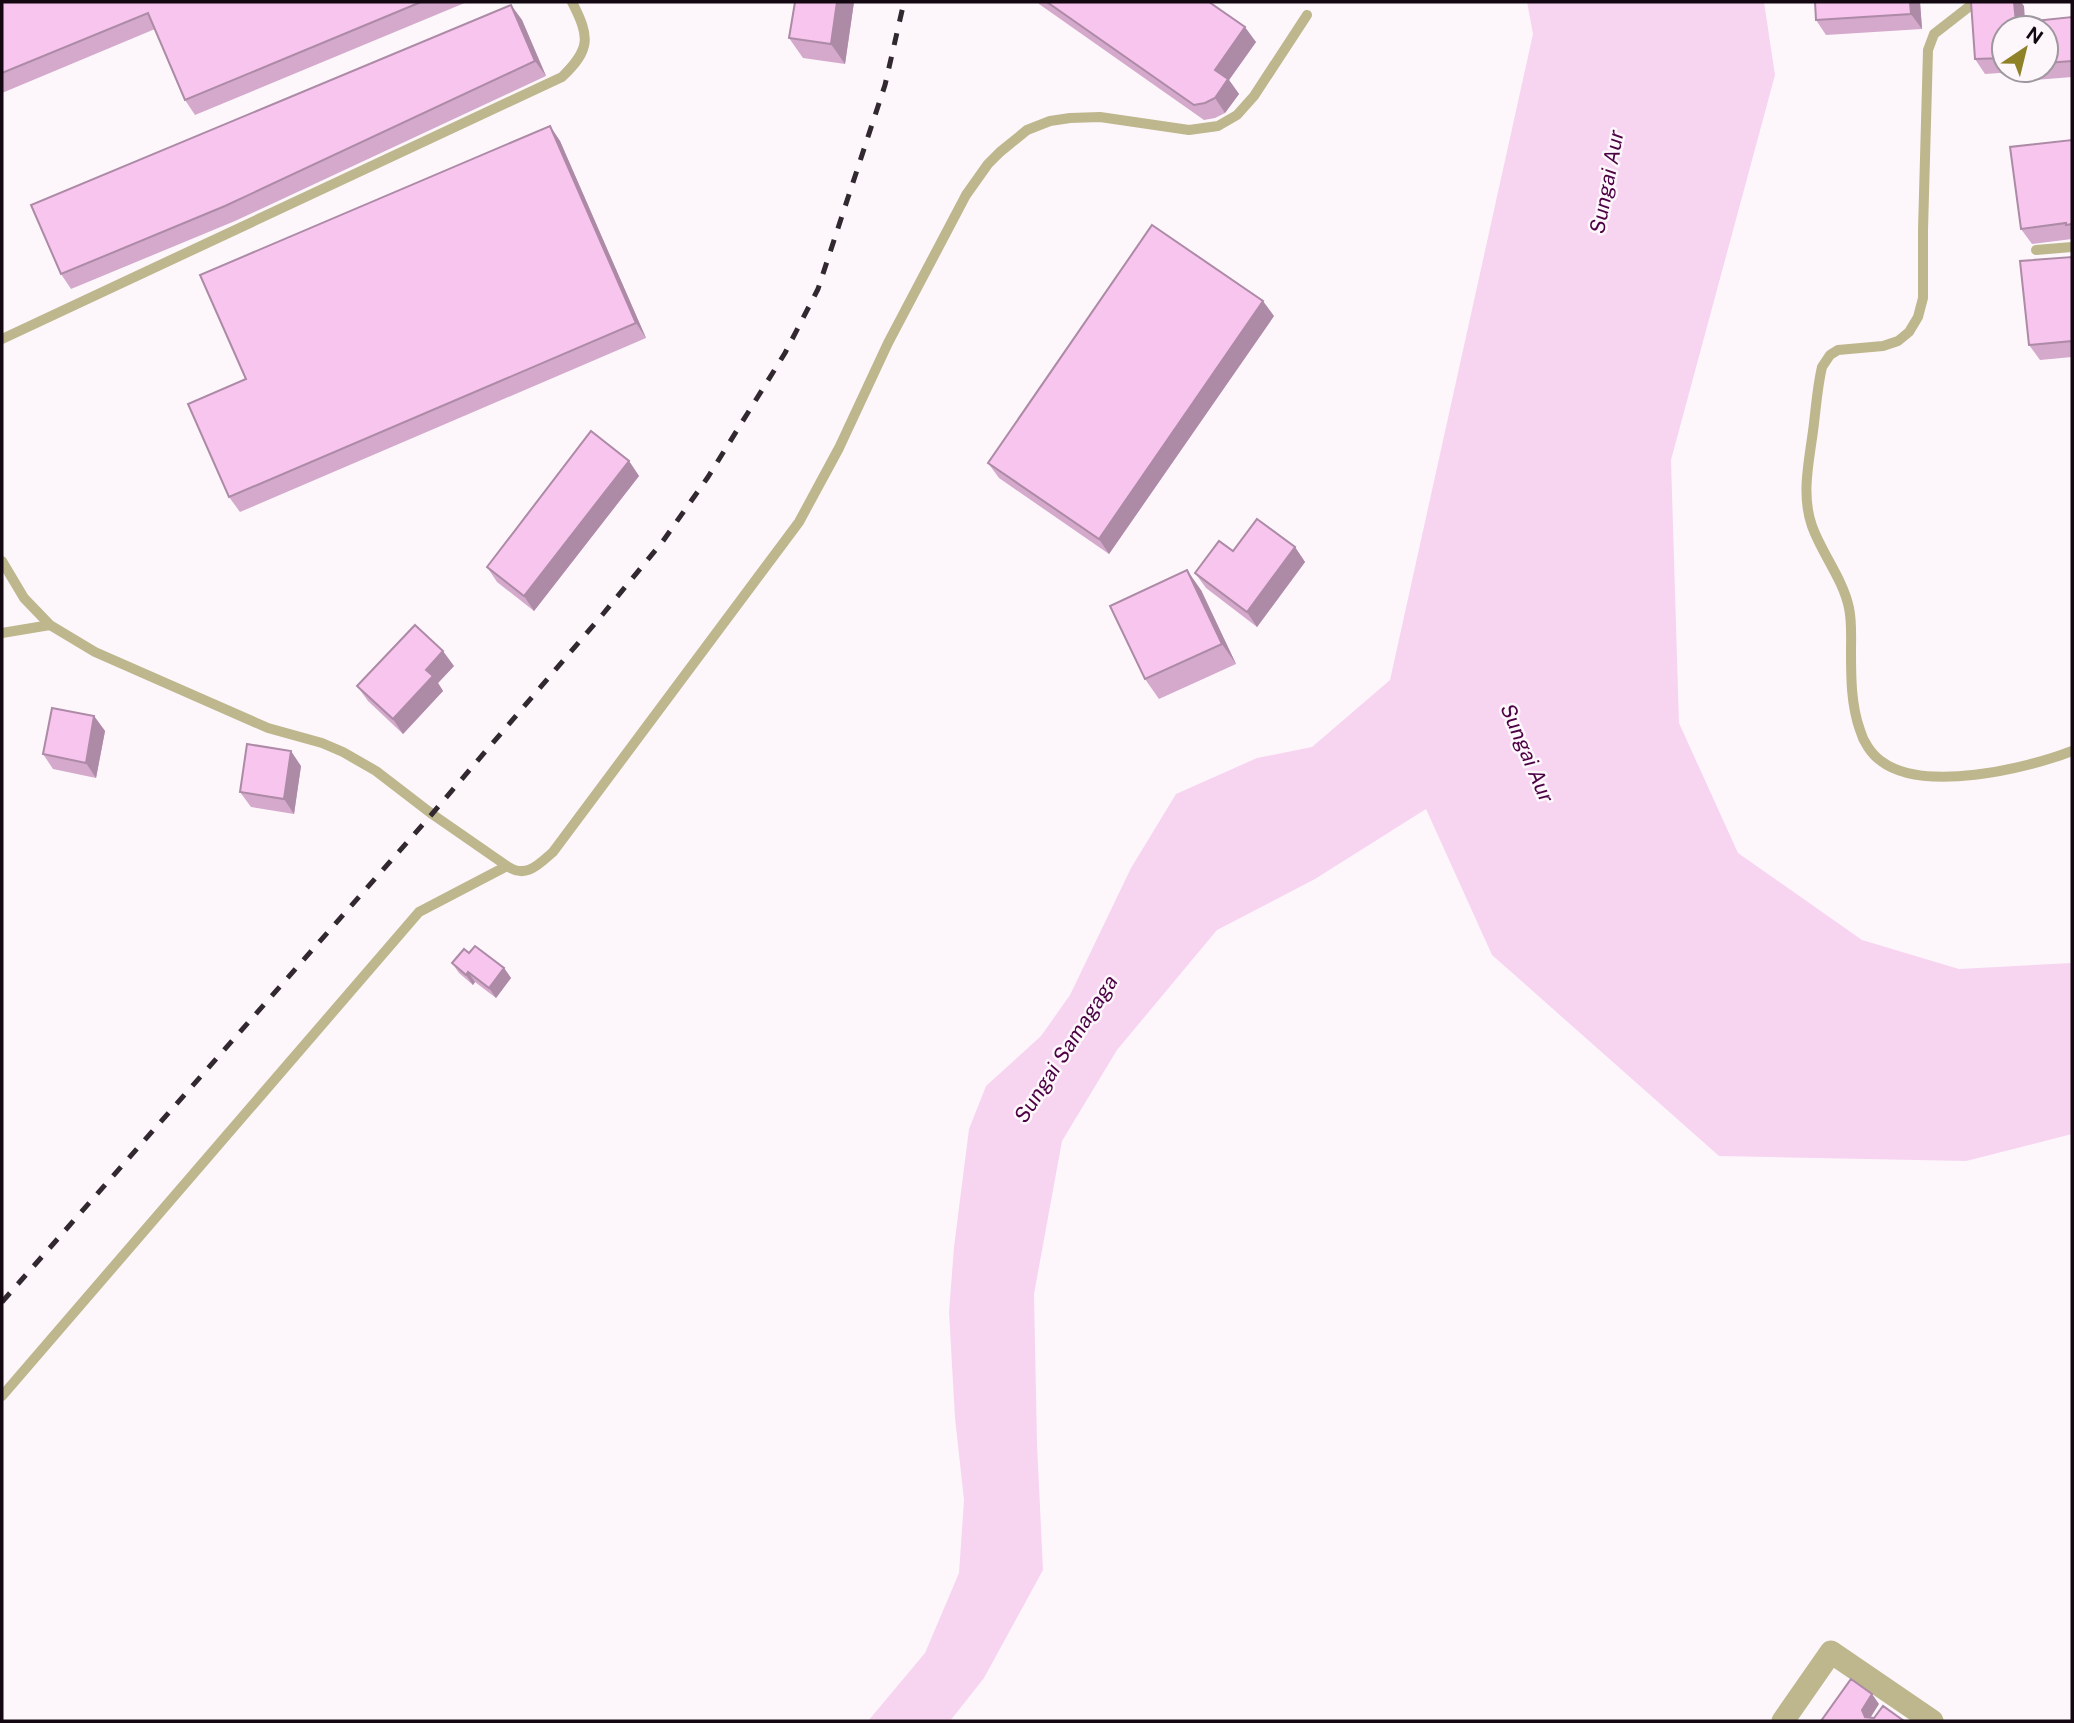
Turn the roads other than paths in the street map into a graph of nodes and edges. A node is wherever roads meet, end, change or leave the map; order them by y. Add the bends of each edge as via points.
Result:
1 (572, 2) edge
2 (1975, 2) edge
3 (1307, 15) dead end
4 (2072, 247) edge
5 (2036, 250) dead end
6 (2, 340) edge
7 (2, 561) edge
8 (50, 625) junction
9 (2, 633) edge
10 (2072, 751) edge
11 (507, 866) junction
12 (2, 1396) edge
13 (1783, 1721) edge
14 (1932, 1721) edge

1 - 6 lane via 584,33 584,50 562,77
2 - 10 lane via 1934,34 1928,50 1919,317 1898,341 1838,350 1822,367 1807,503 1812,525 1849,607 1851,686 1860,730 1881,761 1902,771 1951,777 2003,770
3 - 11 lane via 1254,96 1237,115 1218,126 1189,130 1100,117 1050,121 1027,130 988,164 966,195 799,522 553,852 524,872
4 - 5 lane
7 - 8 lane via 24,598
8 - 9 lane
8 - 11 lane via 95,652 268,729 344,752
11 - 12 lane via 418,912
13 - 14 street via 1831,1652 1892,1700

